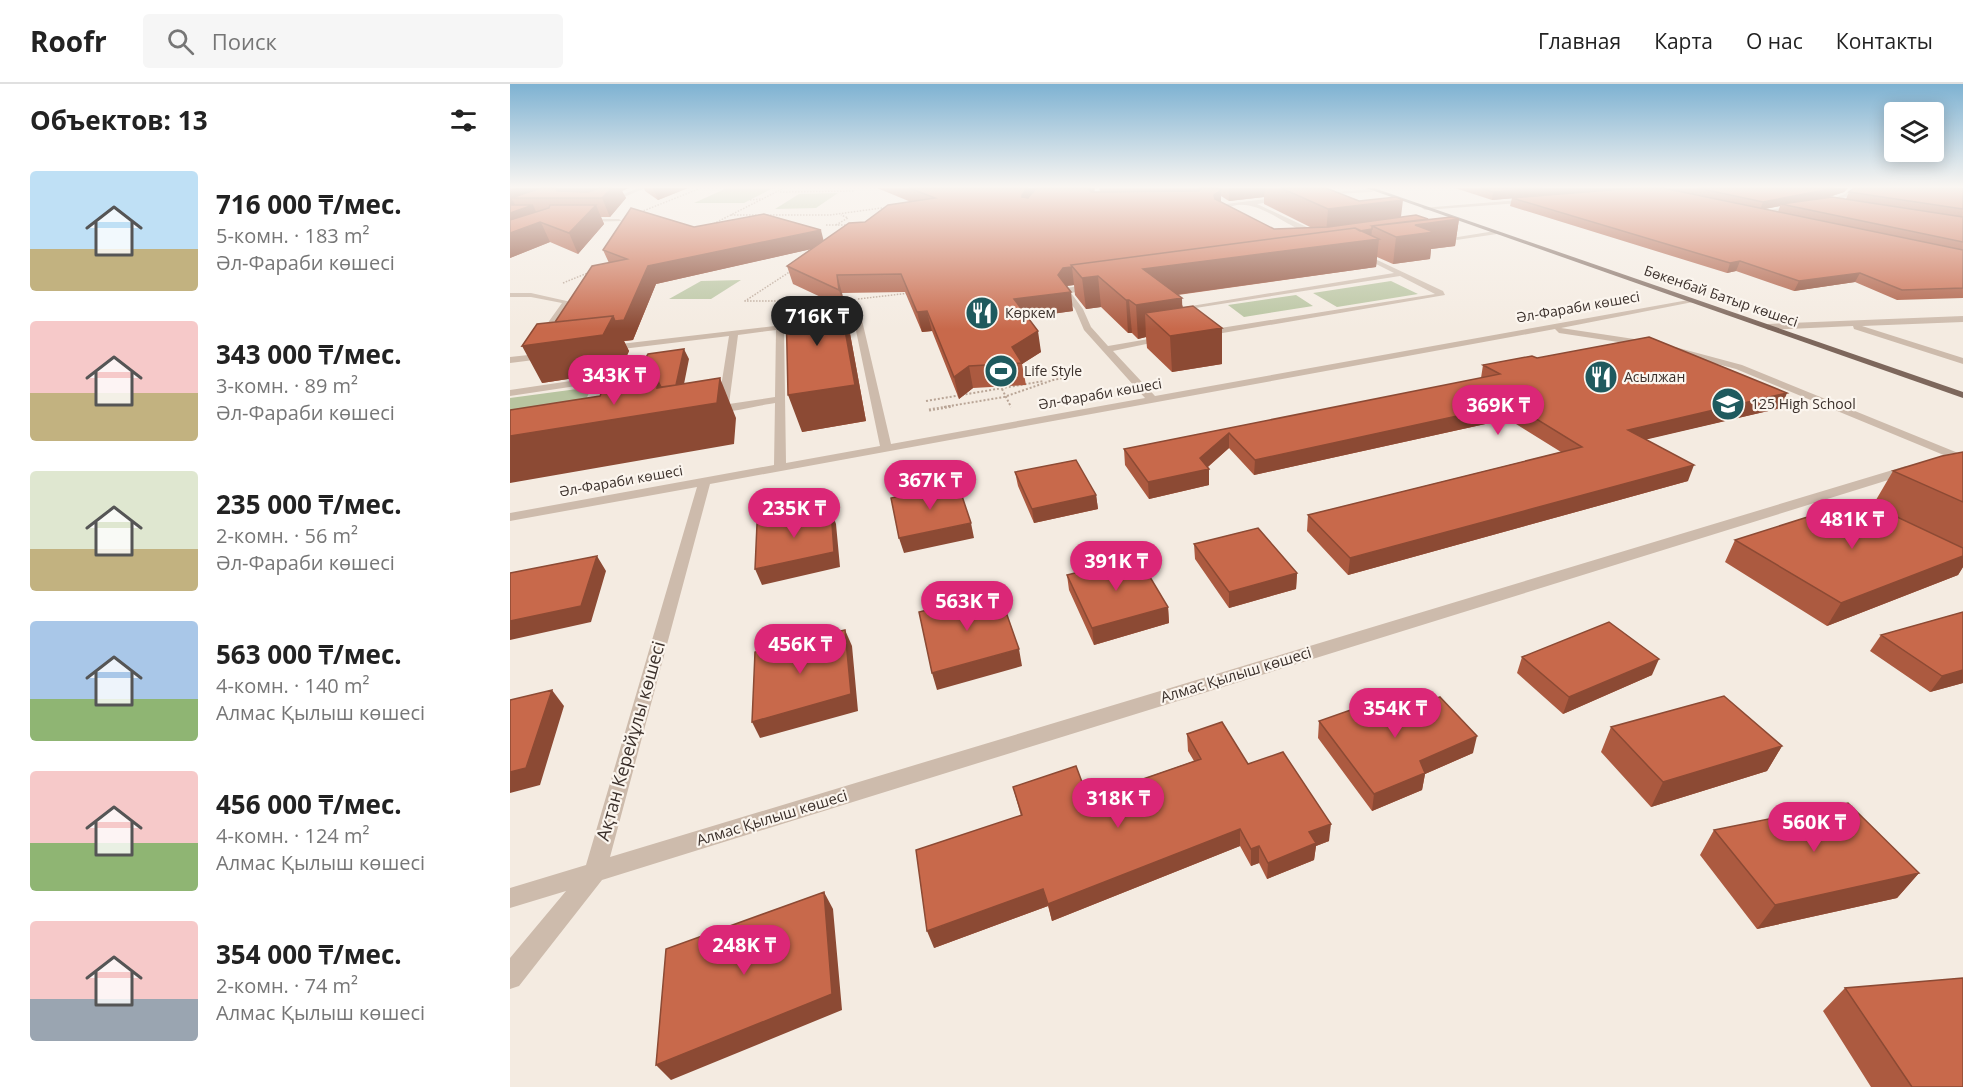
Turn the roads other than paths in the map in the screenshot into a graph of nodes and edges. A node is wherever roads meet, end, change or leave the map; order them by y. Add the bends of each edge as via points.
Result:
1 (1320, 235) edge
2 (1481, 235) edge
3 (1500, 235) edge
4 (1307, 239) edge
5 (1433, 241) edge
6 (1365, 250) edge
7 (1402, 274) junction
8 (1102, 285) edge
9 (510, 295) edge
10 (1694, 301) junction
11 (1963, 320) edge
12 (1844, 323) junction
13 (780, 327) junction
14 (1768, 327) junction
15 (1546, 328) junction
16 (1212, 332) junction
17 (734, 333) junction
18 (1200, 334) edge
19 (1176, 338) edge
20 (655, 343) junction
21 (1106, 349) junction
22 (597, 350) edge
23 (562, 354) edge
24 (528, 358) junction
25 (510, 360) edge
26 (1963, 361) edge
27 (510, 393) edge
28 (1963, 396) edge
29 (780, 399) junction
30 (1153, 400) junction
31 (723, 408) junction
32 (697, 413) edge
33 (886, 448) junction
34 (1960, 456) edge
35 (780, 468) junction
36 (705, 481) junction
37 (1817, 497) junction
38 (1838, 508) edge
39 (510, 517) edge
40 (595, 872) junction
41 (510, 898) edge
42 (510, 977) edge

1 - 4 street via 1327,238
2 - 5 street
3 - 10 main road, Бөкенбай Батыр көшесі
6 - 7 street via 1354,251
7 - 16 street via 1183,308
7 - 16 street via 1441,295
8 - 21 street via 1067,293 1087,328
9 - 24 street via 567,302
10 - 14 main road, Бөкенбай Батыр көшесі
10 - 15 street, Әл-Фараби көшесі
11 - 12 street
12 - 14 street
12 - 26 street
13 - 17 street
13 - 29 street
13 - 33 street via 858,318
14 - 28 main road, Бөкенбай Батыр көшесі
15 - 30 street, Әл-Фараби көшесі
15 - 34 street via 1645,342 1739,367
16 - 18 street
17 - 20 street
17 - 31 street
19 - 21 street
20 - 22 street
20 - 27 street via 642,371 633,375
21 - 30 street
23 - 24 street
24 - 25 street
29 - 31 street
29 - 35 street
30 - 33 street, Әл-Фараби көшесі
31 - 32 street
33 - 35 street, Әл-Фараби көшесі
34 - 37 street, Алмас Қылыш көшесі
35 - 36 street, Әл-Фараби көшесі
36 - 39 street, Әл-Фараби көшесі
36 - 40 street, Ақтан Керейұлы көшесі
37 - 38 street
37 - 40 street, Алмас Қылыш көшесі
40 - 41 street, Алмас Қылыш көшесі
40 - 42 street, Ақтан Керейұлы көшесі

